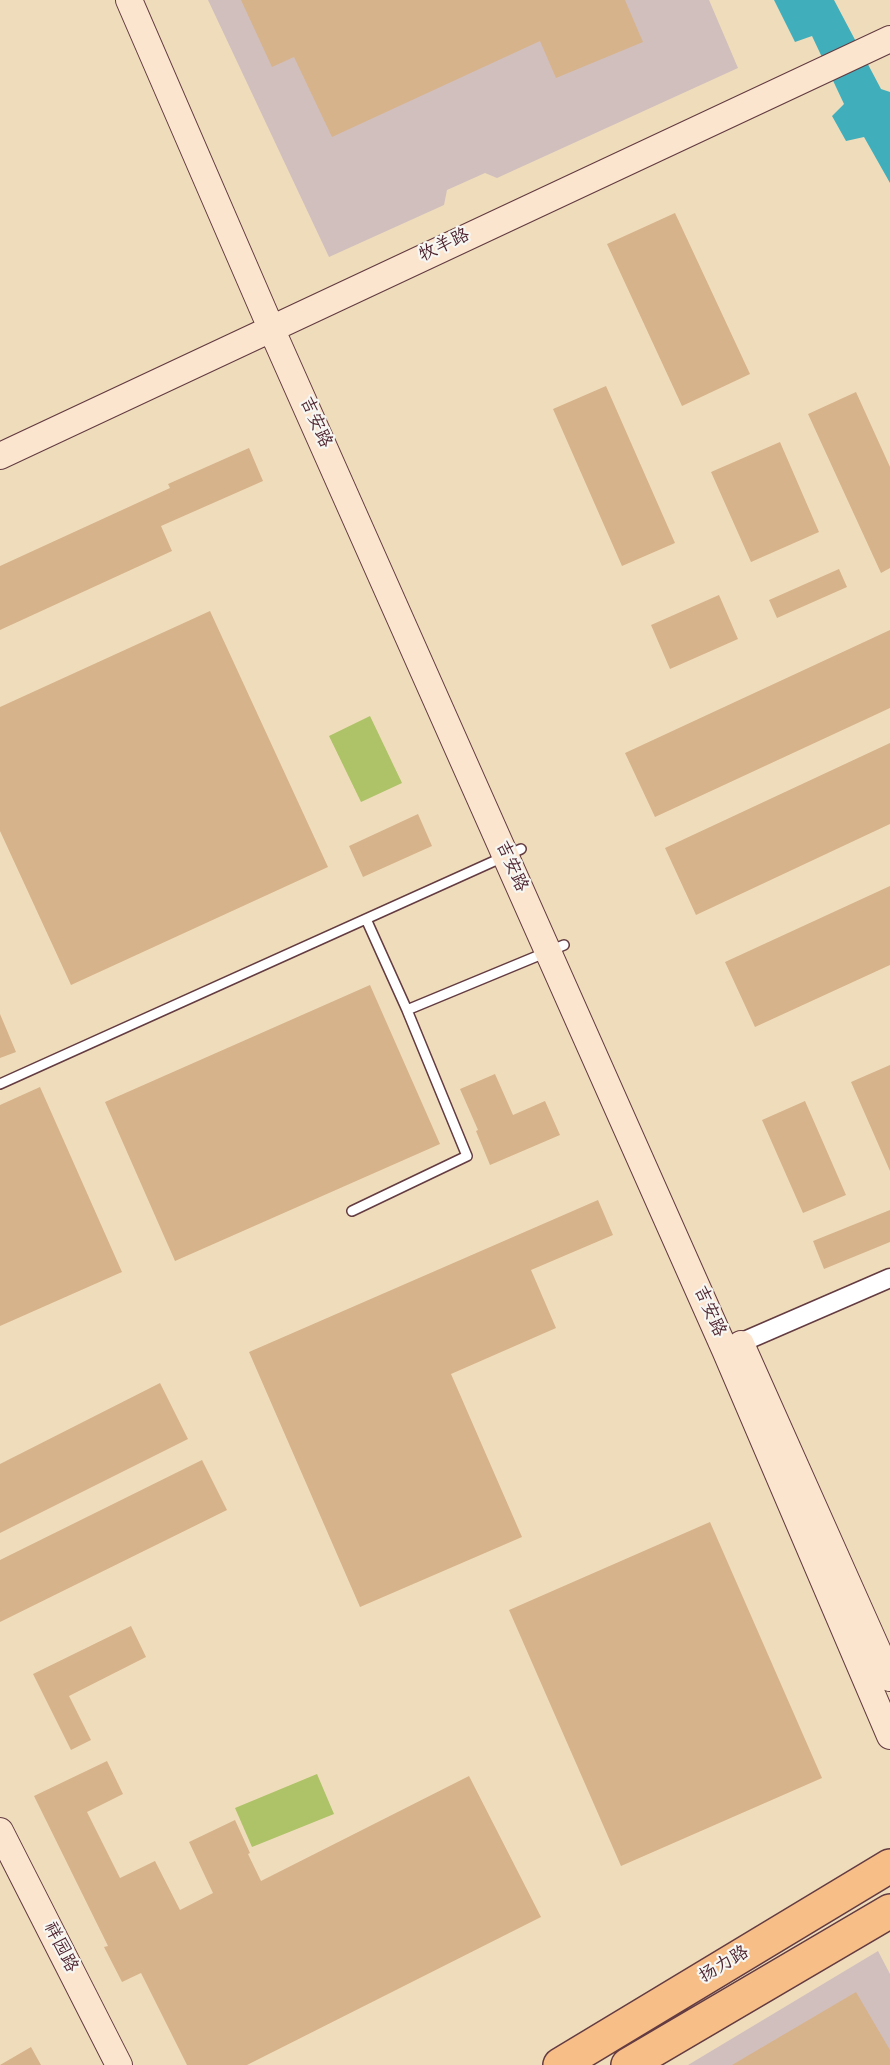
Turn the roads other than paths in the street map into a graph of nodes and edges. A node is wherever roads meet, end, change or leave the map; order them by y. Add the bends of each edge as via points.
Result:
1 (129, 0) edge
2 (148, 0) edge
3 (886, 41) edge
4 (279, 325) junction
5 (0, 456) edge
6 (513, 852) junction
7 (366, 919) junction
8 (556, 948) junction
9 (407, 1010) junction
10 (0, 1084) edge
11 (352, 1210) dead end
12 (890, 1278) edge
13 (740, 1343) junction
14 (890, 1678) edge
15 (890, 1736) edge
16 (0, 1831) edge
17 (890, 1866) edge
18 (890, 1911) edge
19 (119, 2065) edge
20 (560, 2065) edge
21 (628, 2065) edge

1 - 4 street, 吉安路
2 - 4 street, 吉安路
3 - 4 street, 牧羊路
4 - 5 street, 牧羊路
4 - 6 street, 吉安路
6 - 7 lane
6 - 8 street, 吉安路
7 - 9 lane
7 - 10 lane
8 - 9 lane
8 - 13 street, 吉安路
8 - 15 street, 吉安路
9 - 11 lane via 467,1156
12 - 13 street
13 - 14 street, 吉安路
16 - 19 street, 祥园路
17 - 20 highway, 扬力路
18 - 21 highway, 扬力路

